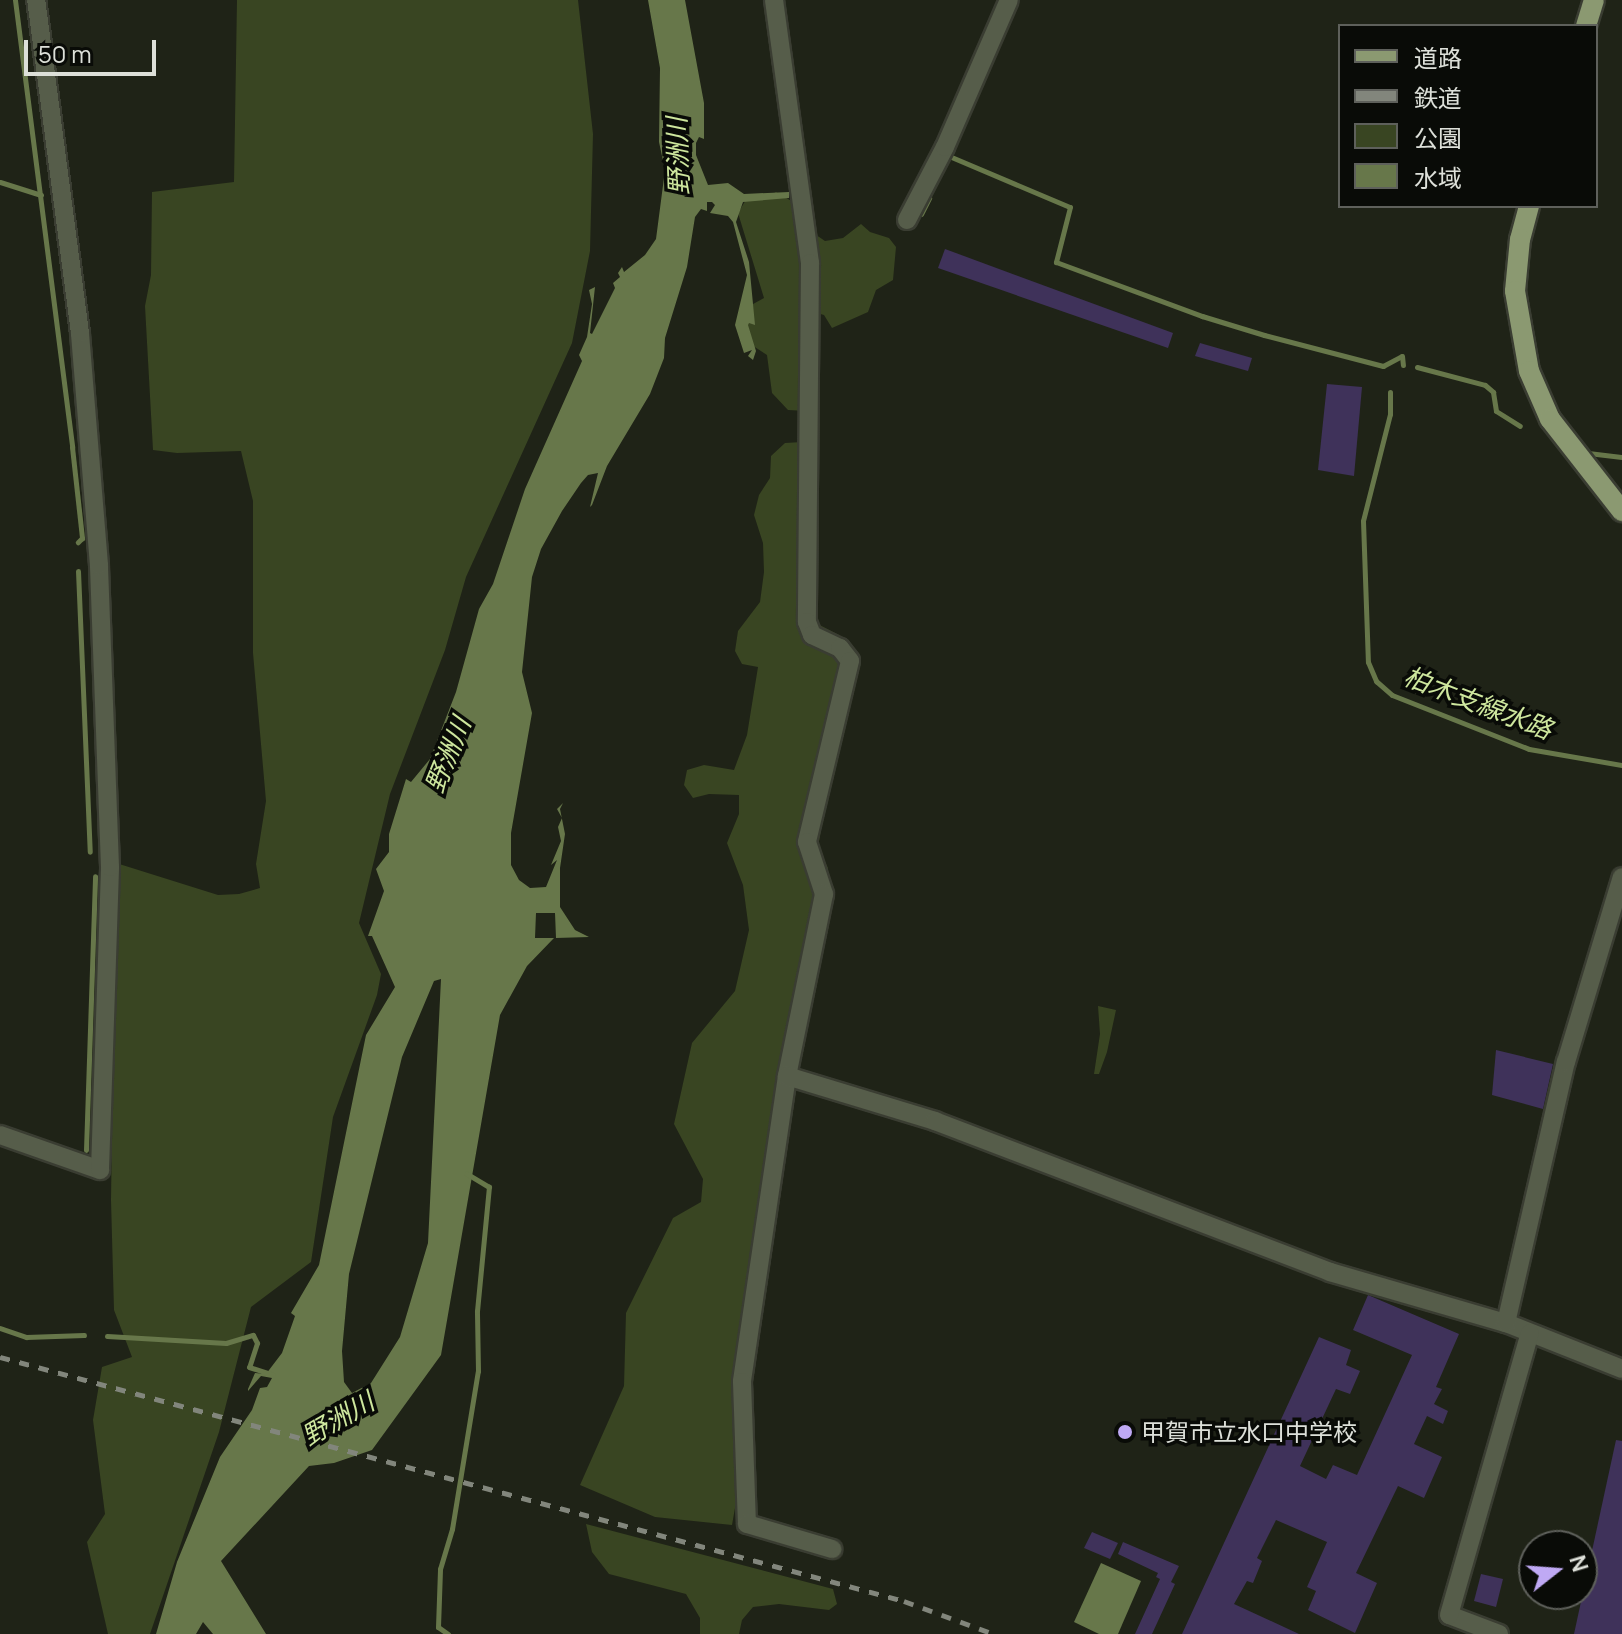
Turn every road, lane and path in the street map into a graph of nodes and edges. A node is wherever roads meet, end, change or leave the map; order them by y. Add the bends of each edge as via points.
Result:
1 (36, 0) edge
2 (774, 0) edge
3 (1009, 0) edge
4 (1594, 0) edge
5 (1587, 24) edge
6 (1528, 208) edge
7 (907, 220) dead end
8 (1622, 511) edge
9 (1622, 877) edge
10 (787, 1076) junction
11 (0, 1135) edge
12 (1506, 1323) junction
13 (1530, 1333) junction
14 (1622, 1369) edge
15 (832, 1549) dead end
16 (1499, 1634) edge

1 - 11 street via 80,333 99,565 110,867 100,1170
2 - 10 street via 810,263 807,622 812,635 840,648 850,661 807,842 824,894
3 - 7 street
4 - 5 main road
6 - 8 main road via 1515,291 1529,371 1550,419
9 - 12 street via 1566,1062
10 - 12 street via 935,1121 1330,1272
10 - 15 street via 742,1382 747,1524
12 - 13 street
13 - 14 street
13 - 16 street via 1449,1615

